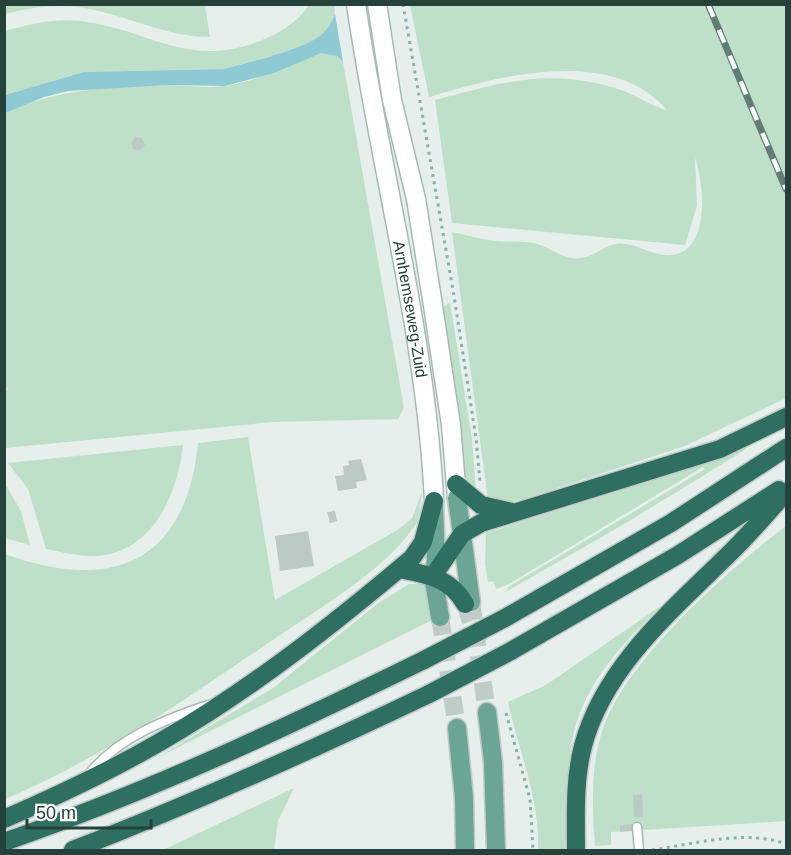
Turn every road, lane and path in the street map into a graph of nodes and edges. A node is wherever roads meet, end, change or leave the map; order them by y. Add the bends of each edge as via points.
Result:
1 (356, 4) edge
2 (377, 4) edge
3 (403, 4) edge
4 (786, 417) edge
5 (786, 448) edge
6 (786, 485) edge
7 (480, 486) dead end
8 (457, 491) junction
9 (786, 492) edge
10 (434, 501) junction
11 (514, 513) junction
12 (462, 534) junction
13 (399, 569) junction
14 (433, 576) junction
15 (468, 603) joint
16 (440, 617) tunnel mouth
17 (487, 712) tunnel mouth
18 (506, 712) dead end
19 (457, 728) tunnel mouth
20 (4, 819) edge
21 (637, 830) dead end
22 (4, 842) edge
23 (786, 844) edge
24 (73, 850) edge
25 (465, 850) edge
26 (496, 850) edge
27 (533, 850) edge
28 (576, 850) edge
29 (639, 850) edge
30 (644, 850) edge

1 - 10 main road, Arnhemseweg-Zuid via 429,421
2 - 8 main road, Arnhemseweg-Zuid via 392,100 416,200 448,397
3 - 7 path via 477,438
4 - 11 highway via 720,449
5 - 22 highway, bridge via 662,528 506,618 424,660 187,771
6 - 24 highway, bridge via 678,555 429,694 196,801
8 - 11 highway via 481,505
8 - 12 main road, Arnhemseweg-Zuid
9 - 28 highway via 734,549 684,595 604,696 588,730 581,758
10 - 13 highway via 423,542
10 - 14 main road, Arnhemseweg-Zuid
11 - 12 highway via 481,523
12 - 14 highway
12 - 15 main road, Arnhemseweg-Zuid
13 - 14 highway
13 - 20 highway via 229,698 160,742
14 - 15 highway
14 - 16 main road, Arnhemseweg-Zuid
17 - 26 main road
18 - 27 path via 530,800
19 - 25 main road
21 - 29 lane
23 - 30 path via 742,838

